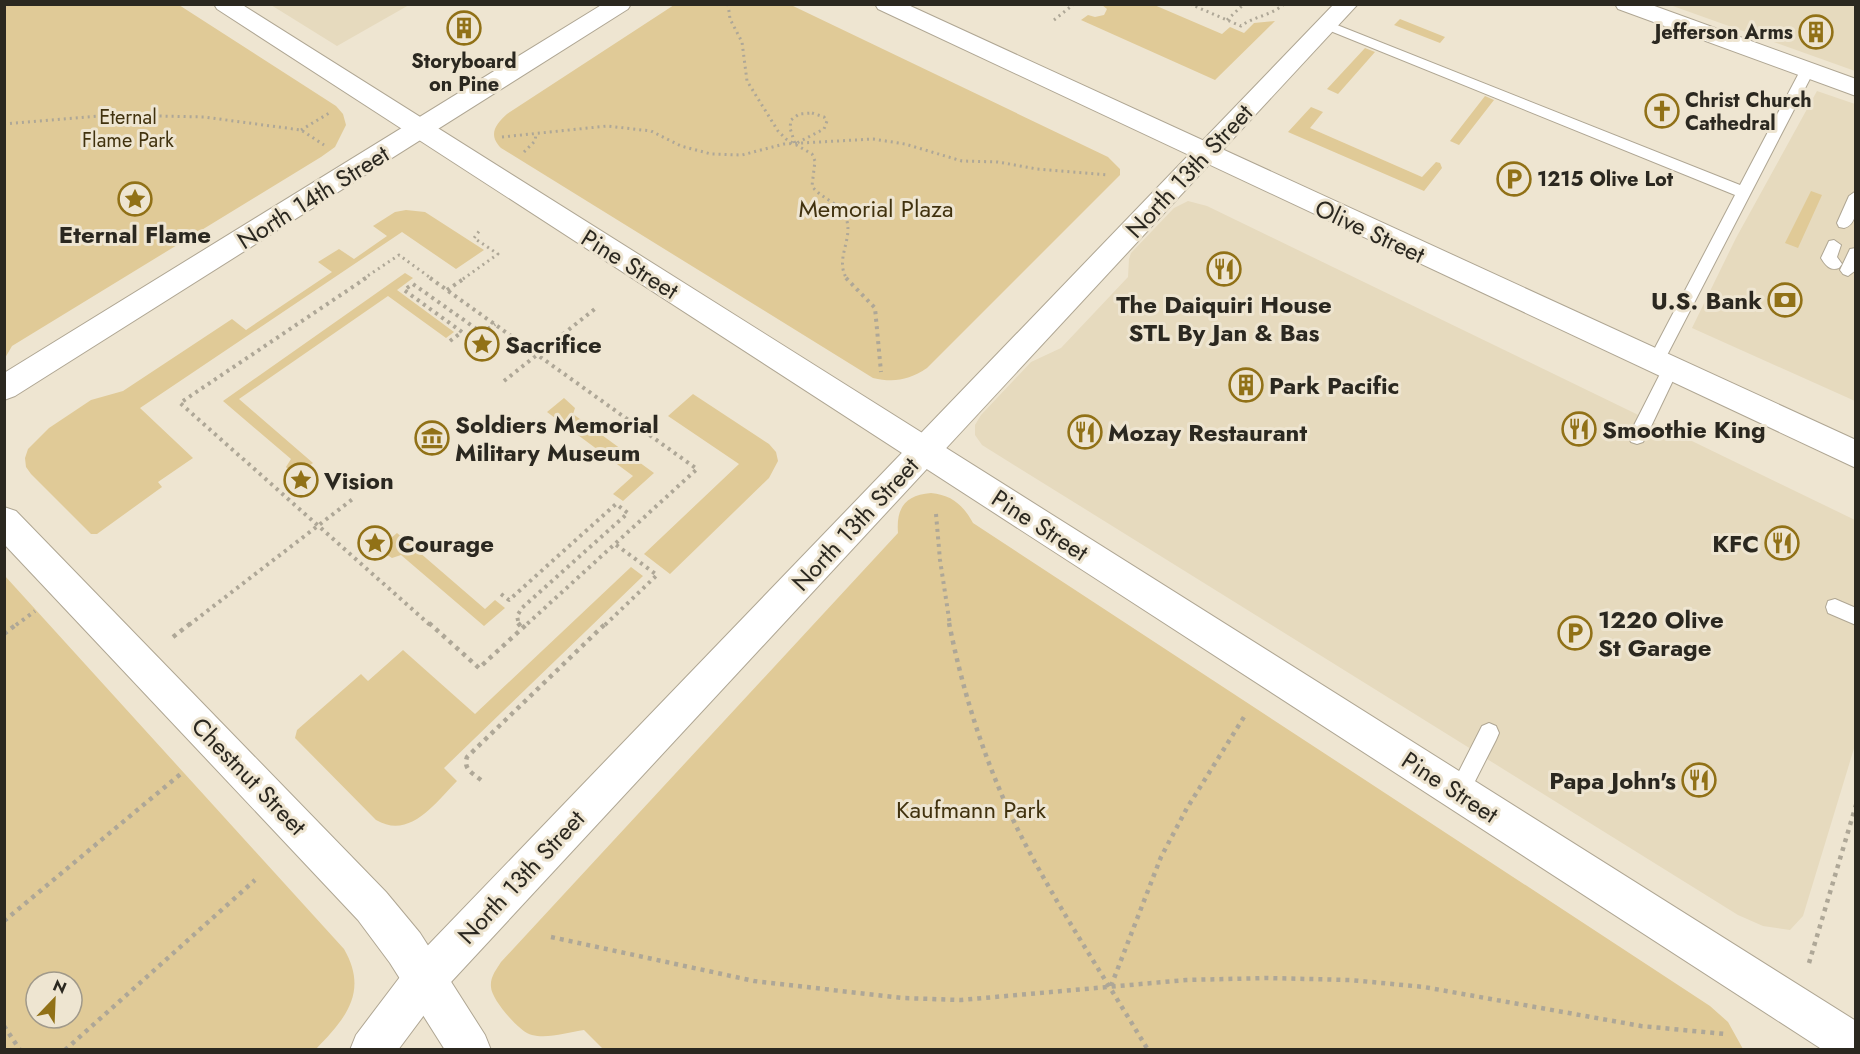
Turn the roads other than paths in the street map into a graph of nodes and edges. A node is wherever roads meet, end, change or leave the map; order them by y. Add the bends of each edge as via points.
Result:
1 (225, 4) edge
2 (620, 4) edge
3 (886, 4) edge
4 (1626, 4) edge
5 (1337, 15) edge
6 (1807, 71) junction
7 (1856, 88) edge
8 (421, 130) junction
9 (1205, 154) junction
10 (1743, 192) junction
11 (1856, 196) edge
12 (1844, 223) dead end
13 (1834, 245) dead end
14 (1855, 253) edge
15 (1662, 366) junction
16 (4, 388) edge
17 (1637, 437) dead end
18 (924, 451) junction
19 (1856, 455) edge
20 (4, 521) edge
21 (1835, 607) dead end
22 (1856, 617) edge
23 (1489, 733) dead end
24 (1459, 792) junction
25 (424, 980) junction
26 (1855, 1048) edge
27 (371, 1050) edge
28 (470, 1050) edge

1 - 8 street, Pine Street
2 - 8 street, North 14th Street
3 - 9 street, Olive Street
4 - 6 street
5 - 9 street, North 13th Street
5 - 10 lane
6 - 7 street
6 - 10 lane
8 - 16 street, North 14th Street
8 - 18 street, Pine Street
9 - 15 street, Olive Street
9 - 18 street, North 13th Street
10 - 15 lane
11 - 12 lane
13 - 14 lane via 1829,258 1841,267
15 - 17 lane
15 - 19 street, Olive Street
18 - 24 street, Pine Street
18 - 25 street, North 13th Street
20 - 25 street, Chestnut Street via 372,906
21 - 22 lane
23 - 24 lane
24 - 26 street, Pine Street
25 - 27 street, North 13th Street
25 - 28 street, Chestnut Street

